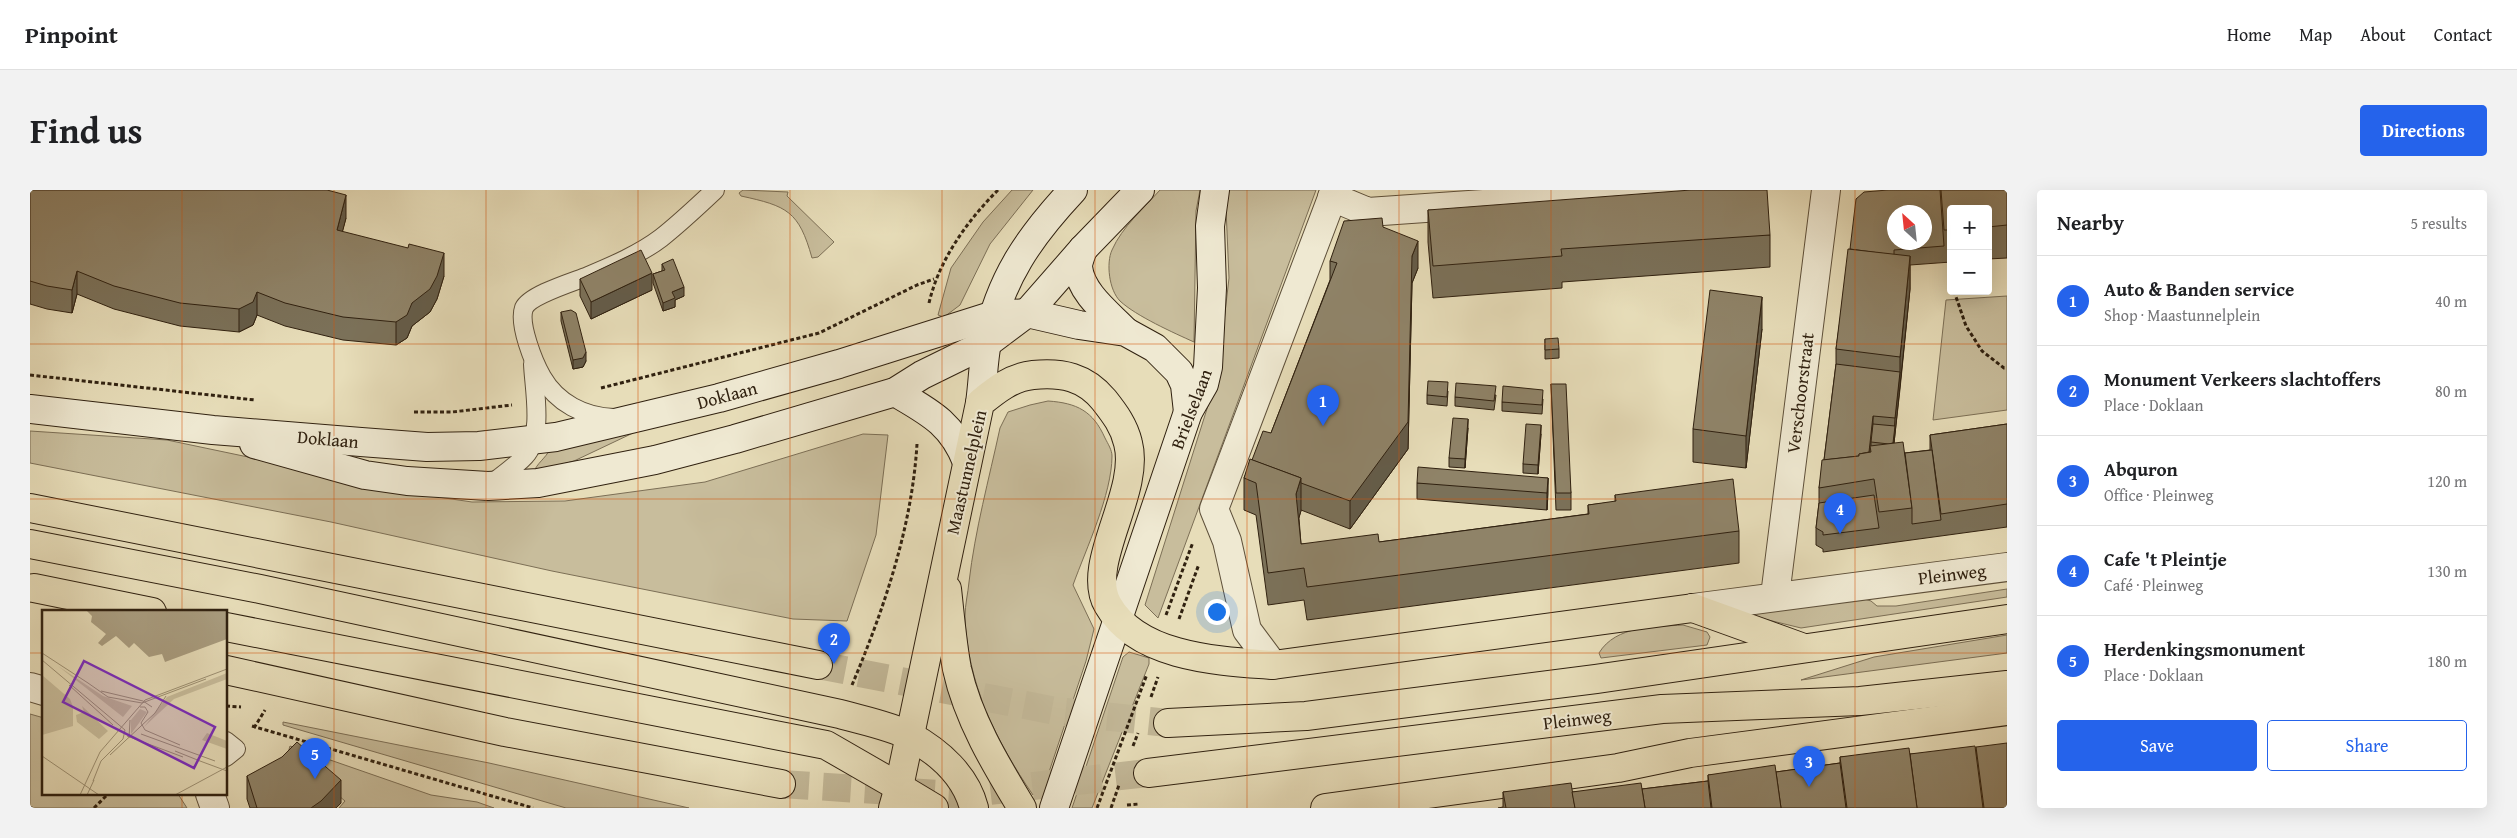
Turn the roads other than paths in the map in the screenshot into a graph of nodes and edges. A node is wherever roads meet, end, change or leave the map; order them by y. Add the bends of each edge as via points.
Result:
1 (716, 190) edge
2 (1073, 190) edge
3 (1140, 190) edge
4 (1215, 190) edge
5 (1685, 190) edge
6 (1826, 190) edge
7 (1333, 194) edge
8 (1083, 249) junction
9 (1027, 314) junction
10 (994, 315) junction
11 (1126, 332) junction
12 (987, 343) junction
13 (533, 361) junction
14 (895, 392) junction
15 (980, 403) junction
16 (30, 409) edge
17 (1188, 412) junction
18 (632, 419) junction
19 (213, 430) junction
20 (533, 440) junction
21 (966, 462) junction
22 (488, 486) junction
23 (30, 508) edge
24 (30, 544) edge
25 (944, 567) junction
26 (2007, 567) edge
27 (32, 587) edge
28 (1775, 596) junction
29 (1693, 608) junction
30 (83, 610) edge
31 (142, 610) edge
32 (1117, 618) junction
33 (2007, 619) edge
34 (228, 627) edge
35 (1802, 648) junction
36 (818, 665) tunnel mouth
37 (1273, 666) junction
38 (228, 670) edge
39 (2007, 685) edge
40 (2007, 712) edge
41 (1168, 723) tunnel mouth
42 (909, 735) junction
43 (228, 743) edge
44 (228, 755) edge
45 (1148, 773) tunnel mouth
46 (781, 784) tunnel mouth
47 (211, 796) edge
48 (896, 798) edge
49 (215, 808) edge
50 (934, 808) edge
51 (974, 808) edge
52 (1022, 808) edge
53 (1054, 808) edge
54 (1325, 808) edge

1 - 13 lane via 661,238 597,272 529,302 524,308 523,318
2 - 10 main road via 1025,248 1002,288
3 - 8 main road
4 - 17 main road, Brielselaan via 1210,226 1212,288 1208,367 1204,384
5 - 7 main road via 1368,212
6 - 28 main road, Verschoorstraat
7 - 37 main road via 1214,509 1227,541 1247,630
8 - 9 main road
8 - 11 main road via 1078,265 1081,280 1090,295
9 - 10 main road, Doklaan
9 - 11 main road, Doklaan
9 - 12 main road
10 - 12 main road
10 - 18 main road, Doklaan via 738,392
11 - 17 main road, Doklaan via 1155,348 1174,366 1185,385
12 - 14 main road, Doklaan
12 - 15 main road
13 - 18 lane via 546,384 581,412 599,417
13 - 20 lane via 533,386 538,401
14 - 21 main road via 953,434
14 - 22 main road, Doklaan via 655,460 538,483
15 - 21 main road, Maastunnelplein
15 - 32 main road, Maastunnelplein via 1018,378 1052,373 1079,379 1092,387 1114,413 1123,428 1130,460 1101,580 1104,598
16 - 19 main road, Doklaan
17 - 32 main road, Brielselaan
18 - 20 main road, Doklaan
19 - 20 main road, Doklaan via 427,447
19 - 22 main road, Doklaan via 277,452 365,475
20 - 22 lane via 527,455
21 - 25 main road, Maastunnelplein
23 - 36 main road
24 - 42 main road via 270,591 840,714
25 - 42 main road, Maastunnelplein
25 - 52 main road via 957,670 974,720
26 - 28 main road, Pleinweg
27 - 30 main road
27 - 31 main road
28 - 29 main road, Pleinweg
29 - 35 main road
29 - 37 main road, Pleinweg
32 - 37 main road, Maastunnelplein via 1130,629 1169,650 1206,660
32 - 53 main road
33 - 35 main road, Pleinweg
34 - 48 main road via 826,745
35 - 41 main road, Pleinweg via 1596,679 1306,716
38 - 46 main road via 505,732
39 - 45 main road, Pleinweg via 1860,701 1662,709
40 - 54 main road via 1690,753 1618,768
42 - 48 main road, Maastunnelplein
42 - 51 main road via 949,764 970,792
43 - 44 lane via 236,749
47 - 49 main road
48 - 50 main road

